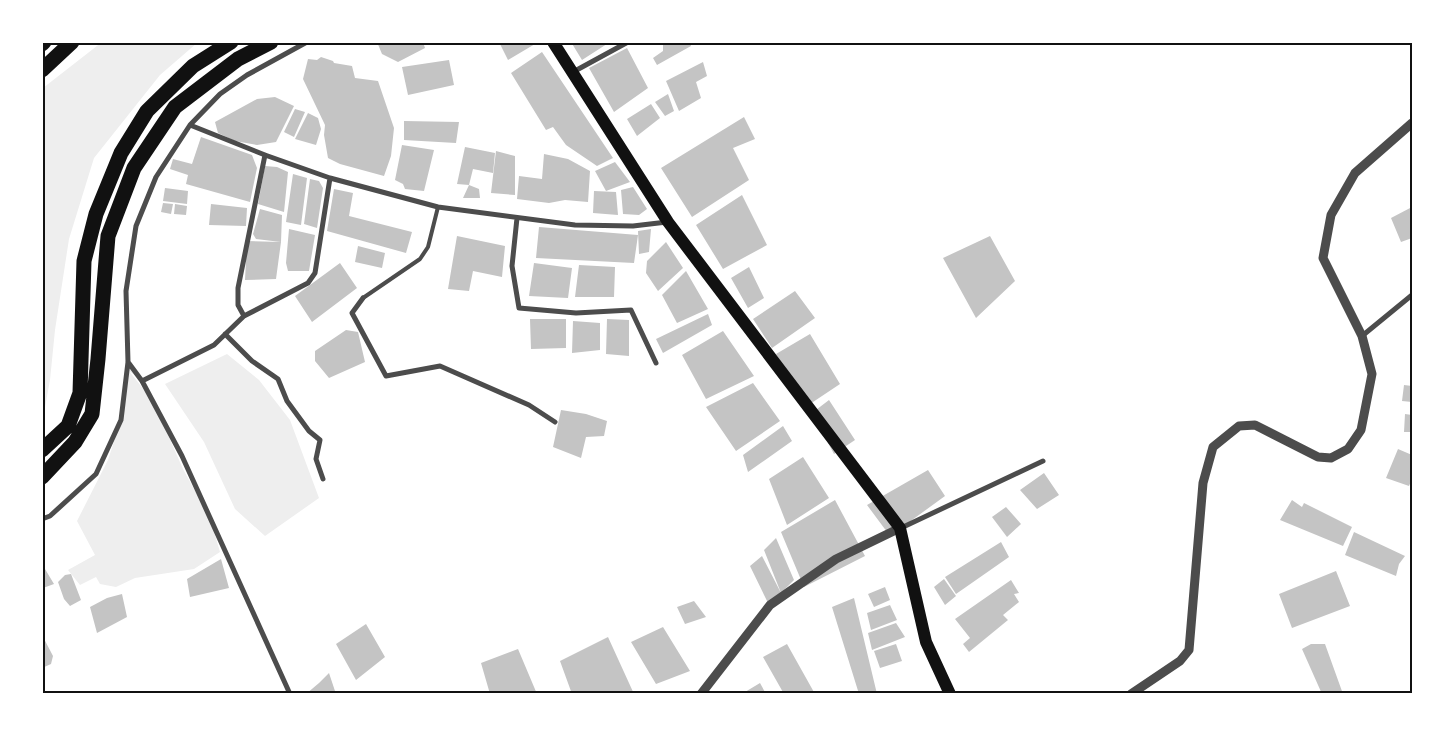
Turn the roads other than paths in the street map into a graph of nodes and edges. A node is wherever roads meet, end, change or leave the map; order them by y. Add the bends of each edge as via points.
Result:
1 (70, 42) edge
2 (231, 42) edge
3 (271, 42) edge
4 (307, 42) edge
5 (554, 42) edge
6 (628, 42) edge
7 (42, 61) edge
8 (42, 70) edge
9 (573, 72) junction
10 (1412, 123) edge
11 (190, 125) junction
12 (265, 155) junction
13 (330, 178) junction
14 (438, 208) junction
15 (517, 218) junction
16 (668, 222) junction
17 (1412, 295) edge
18 (363, 298) joint
19 (244, 316) junction
20 (226, 334) junction
21 (1362, 336) junction
22 (128, 362) junction
23 (656, 363) dead end
24 (142, 381) junction
25 (555, 422) dead end
26 (42, 450) edge
27 (1043, 461) dead end
28 (42, 476) edge
29 (322, 479) dead end
30 (42, 519) edge
31 (900, 528) junction
32 (290, 694) edge
33 (701, 694) edge
34 (950, 694) edge
35 (1131, 694) edge

1 - 7 highway
1 - 8 highway
2 - 26 highway via 193,66 147,111 122,154 96,214 84,261 80,393 68,426
3 - 28 highway via 238,59 175,107 134,168 108,236 92,414 75,442
4 - 11 street via 247,74 220,94
5 - 9 main road
6 - 9 street
9 - 16 main road
10 - 21 street via 1355,173 1331,215 1323,258
11 - 12 street
11 - 22 street via 156,177 136,226 126,291
12 - 13 street
12 - 19 street via 238,288 238,305
13 - 14 street
13 - 19 street via 315,273 308,282
14 - 15 street
14 - 18 lane via 428,247 420,259
15 - 16 street via 575,225 633,226
15 - 23 street via 512,266 519,308 576,313 631,310
16 - 31 main road
17 - 21 street
18 - 25 street via 352,313 386,376 440,366 529,404
19 - 20 street
20 - 24 street via 214,345
20 - 29 street via 252,361 278,379 287,401 309,431 320,440 316,459
21 - 35 street via 1372,374 1361,430 1348,449 1331,458 1318,457 1255,424 1239,426 1213,447 1203,483 1190,650 1180,661
22 - 24 street
22 - 30 street via 121,420 96,474 50,516
24 - 32 street via 182,456
27 - 31 street
31 - 33 street via 836,560 770,605
31 - 34 main road via 926,642

